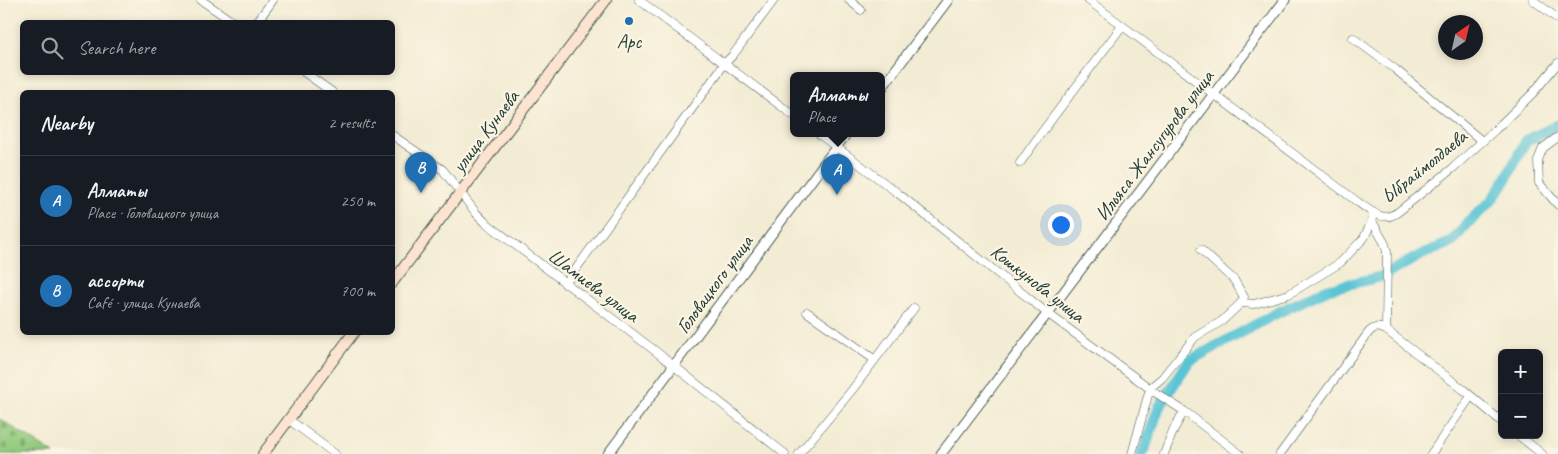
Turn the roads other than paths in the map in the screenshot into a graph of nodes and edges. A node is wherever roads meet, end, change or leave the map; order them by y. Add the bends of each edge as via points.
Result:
1 (201, 0) edge
2 (606, 0) edge
3 (639, 0) edge
4 (774, 0) edge
5 (849, 0) edge
6 (948, 0) edge
7 (1088, 0) edge
8 (1285, 0) edge
9 (1533, 0) edge
10 (271, 1) edge
11 (861, 10) dead end
12 (1558, 19) edge
13 (230, 20) edge
14 (258, 20) edge
15 (1122, 26) junction
16 (1354, 38) dead end
17 (725, 63) junction
18 (1558, 63) edge
19 (308, 75) edge
20 (885, 84) edge
21 (329, 90) edge
22 (1214, 94) junction
23 (790, 112) edge
24 (395, 136) edge
25 (1558, 136) edge
26 (823, 137) edge
27 (844, 137) edge
28 (1482, 141) junction
29 (836, 147) junction
30 (1020, 163) dead end
31 (460, 193) junction
32 (1558, 205) edge
33 (1373, 216) junction
34 (1201, 250) dead end
35 (395, 279) edge
36 (565, 284) junction
37 (1241, 303) junction
38 (914, 308) dead end
39 (807, 312) dead end
40 (1047, 313) junction
41 (1386, 330) junction
42 (352, 335) edge
43 (875, 360) junction
44 (674, 367) junction
45 (1153, 390) junction
46 (1471, 396) junction
47 (1184, 411) junction
48 (288, 419) junction
49 (1498, 419) edge
50 (1523, 439) edge
51 (263, 454) edge
52 (334, 454) edge
53 (608, 454) edge
54 (785, 454) edge
55 (798, 454) edge
56 (941, 454) edge
57 (1132, 454) edge
58 (1164, 454) edge
59 (1240, 454) edge
60 (1280, 454) edge
61 (1431, 454) edge
62 (1542, 454) edge

1 - 13 street
2 - 31 main road, улица Кунаева
3 - 17 street
4 - 17 street
5 - 11 street
6 - 20 street
7 - 15 street
8 - 22 street, Ильяса Жансугурова улица
9 - 12 street
10 - 14 street
15 - 22 street
15 - 30 street
16 - 28 street
17 - 23 street
17 - 36 street
18 - 28 street, Ыбраймолдаева
19 - 21 street
22 - 33 street
22 - 40 street, Ильяса Жансугурова улица
24 - 31 street, Шамиева улица via 443,170
25 - 32 street via 1543,148 1538,160 1539,183
26 - 29 street, Кошкунова улица
27 - 29 street, Головацкого улица
28 - 33 street, Ыбраймолдаева via 1394,215
29 - 40 street, Кошкунова улица
29 - 44 street, Головацкого улица
31 - 35 main road, улица Кунаева
31 - 36 street, Шамиева улица via 485,222
33 - 37 street, Ыбраймолдаева via 1364,238 1340,263 1289,294 1254,304
33 - 41 street via 1387,252
34 - 37 street via 1234,280 1244,297
36 - 44 street, Шамиева улица
37 - 45 street via 1222,321 1196,338
38 - 43 street
39 - 43 street
40 - 45 street, Кошкунова улица
40 - 56 street, Ильяса Жансугурова улица
41 - 46 street
41 - 60 street via 1378,327 1369,332
42 - 48 main road
43 - 55 street
44 - 53 street, Головацкого улица
44 - 54 street, Шамиева улица
45 - 47 street, Кошкунова улица
45 - 57 street
46 - 49 street
46 - 61 street
47 - 58 street
47 - 59 street, Кошкунова улица
48 - 51 main road
48 - 52 street
50 - 62 street

